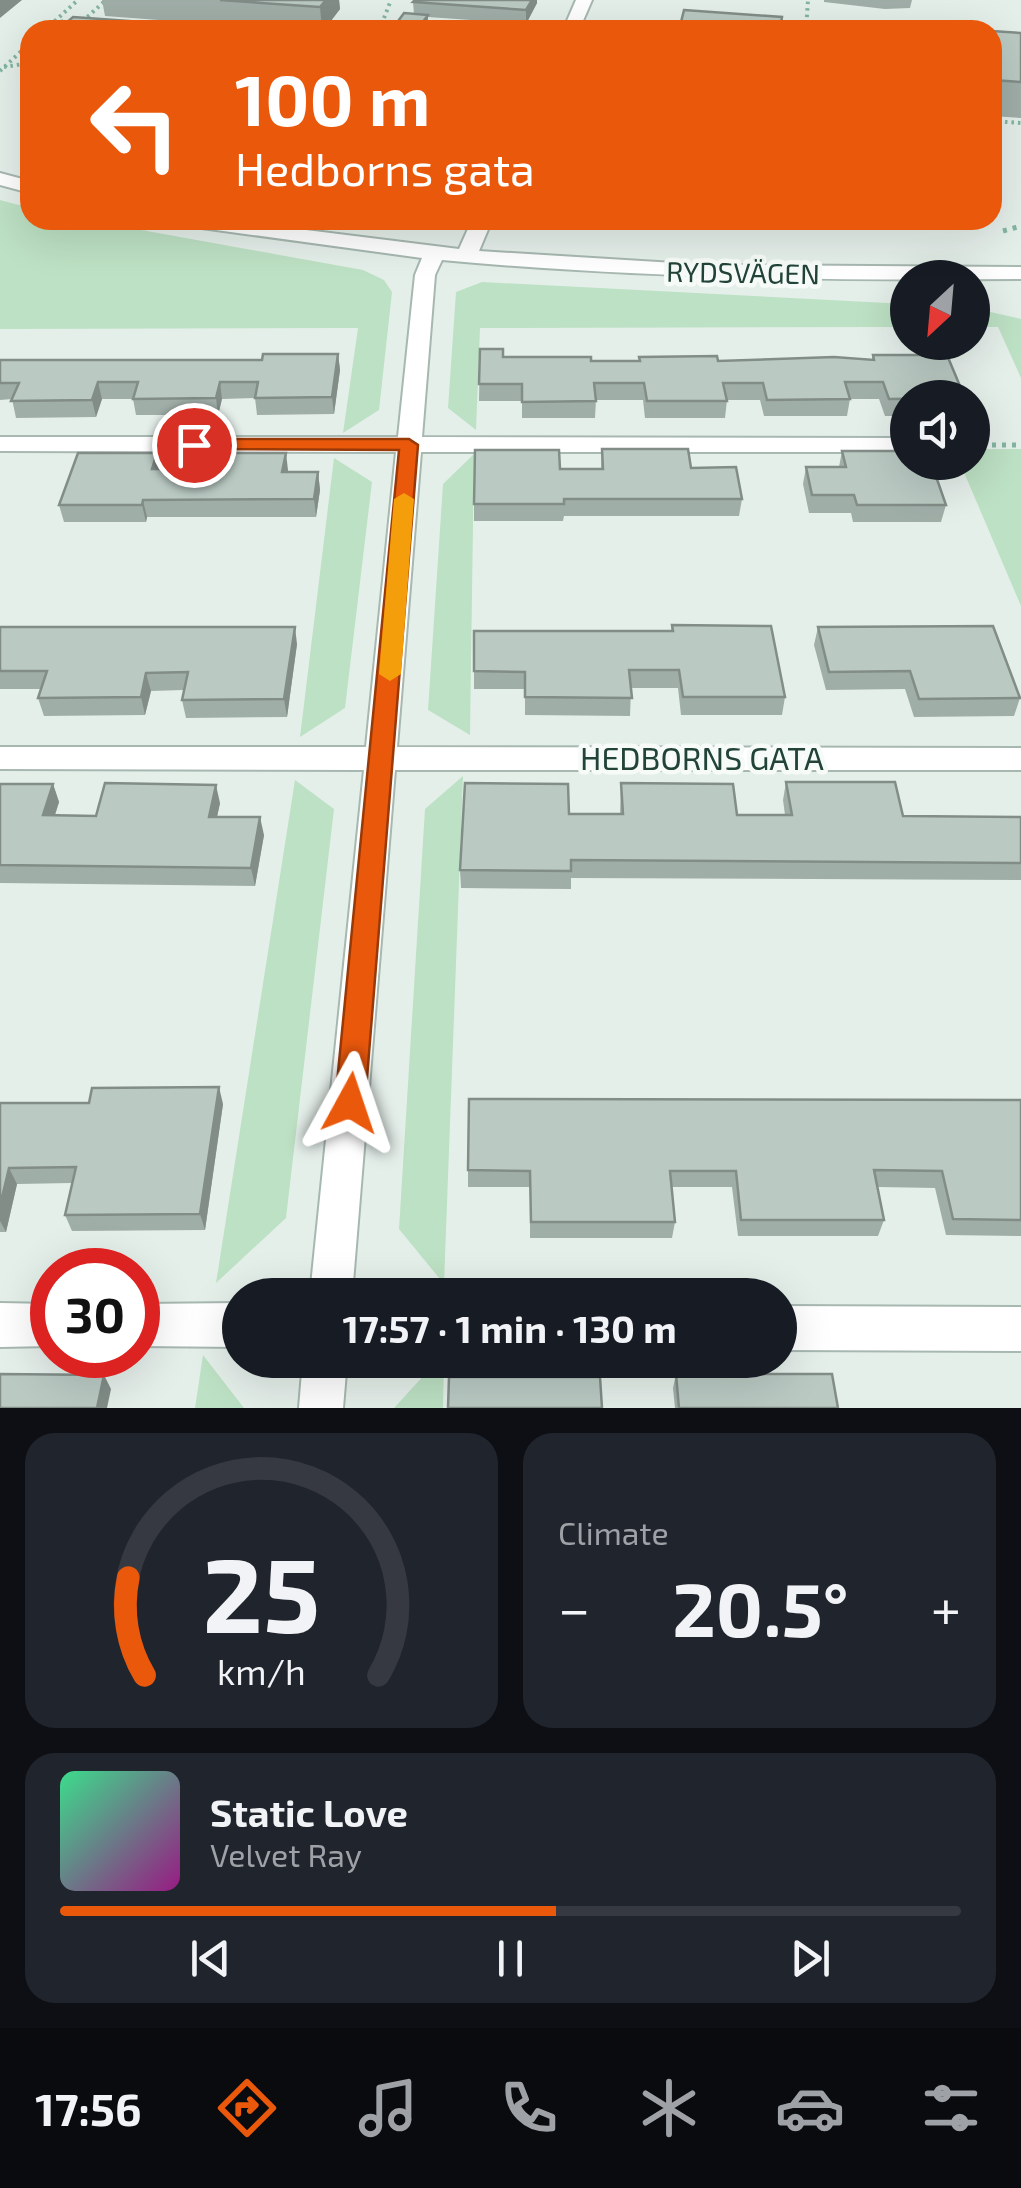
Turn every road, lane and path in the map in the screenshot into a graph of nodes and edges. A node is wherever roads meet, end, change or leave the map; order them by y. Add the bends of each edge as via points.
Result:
1 (106, 0) edge
2 (392, 0) edge
3 (76, 1) edge
4 (384, 18) dead end
5 (55, 20) edge
6 (84, 20) edge
7 (258, 230) edge
8 (478, 230) edge
9 (434, 255) junction
10 (466, 258) junction
11 (1021, 273) edge
12 (0, 444) edge
13 (409, 445) junction
14 (890, 445) edge
15 (990, 445) edge
16 (1021, 445) edge
17 (0, 758) edge
18 (383, 758) junction
19 (1021, 759) edge
20 (334, 1278) edge
21 (0, 1325) edge
22 (30, 1325) edge
23 (160, 1325) edge
24 (222, 1325) edge
25 (797, 1328) edge
26 (1021, 1329) edge
27 (324, 1378) edge
28 (321, 1408) edge

1 - 6 path
2 - 4 path
3 - 5 path
7 - 9 street, RYDSVÄGEN
8 - 10 street
9 - 10 street, RYDSVÄGEN
9 - 13 street via 425,275
10 - 11 street, RYDSVÄGEN via 755,275
12 - 13 street
13 - 14 street
13 - 18 street
15 - 16 path
17 - 18 street, HEDBORNS GATA
18 - 19 street, HEDBORNS GATA
18 - 20 street
21 - 22 street
23 - 24 street
25 - 26 street
27 - 28 street

